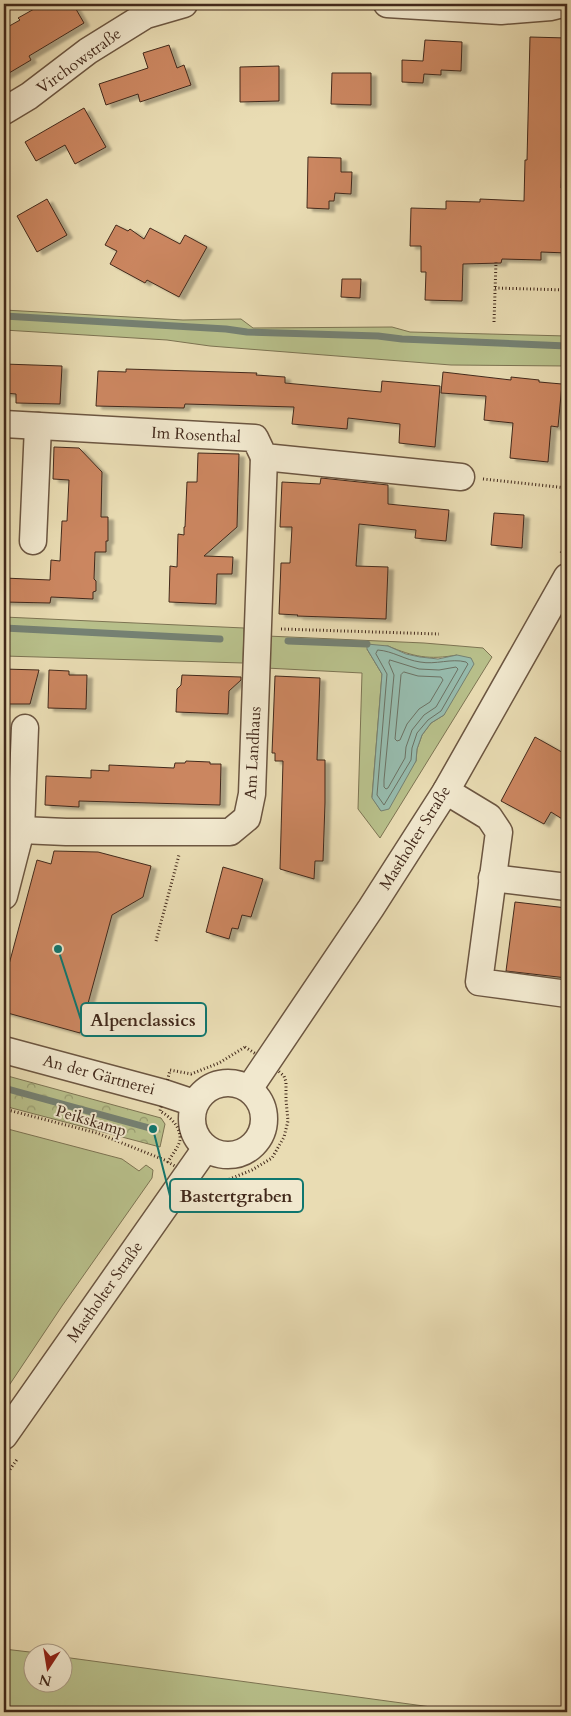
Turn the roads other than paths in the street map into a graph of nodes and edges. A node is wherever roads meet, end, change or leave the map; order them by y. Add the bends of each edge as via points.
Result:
1 (184, 4) edge
2 (387, 4) edge
3 (563, 4) edge
4 (4, 111) edge
5 (4, 424) edge
6 (38, 426) junction
7 (264, 456) junction
8 (461, 477) road end
9 (33, 541) dead end
10 (567, 577) edge
11 (24, 728) dead end
12 (446, 791) junction
13 (12, 828) edge
14 (492, 878) junction
15 (567, 887) edge
16 (4, 896) edge
17 (567, 994) edge
18 (4, 1050) edge
19 (249, 1089) junction
20 (194, 1103) junction
21 (206, 1148) junction
22 (4, 1436) edge

1 - 4 street, Virchowstraße via 146,15 88,51 30,96
2 - 3 street via 501,10
5 - 6 street, Im Rosenthal
6 - 7 street, Im Rosenthal via 255,438
6 - 9 street
7 - 8 street
7 - 13 street, Am Landhaus via 252,794 247,818 230,832
10 - 12 street, Mastholter Straße
11 - 13 street
12 - 14 street via 489,817 499,832
12 - 19 street, Mastholter Straße
13 - 16 street
14 - 15 street
14 - 17 street via 479,982
18 - 20 street, An der Gärtnerei
19 - 20 street via 240,1084 218,1083 200,1094
19 - 21 street via 262,1107 264,1119 257,1140 239,1154 216,1153
20 - 21 street via 192,1128
21 - 22 street, Mastholter Straße via 179,1167

